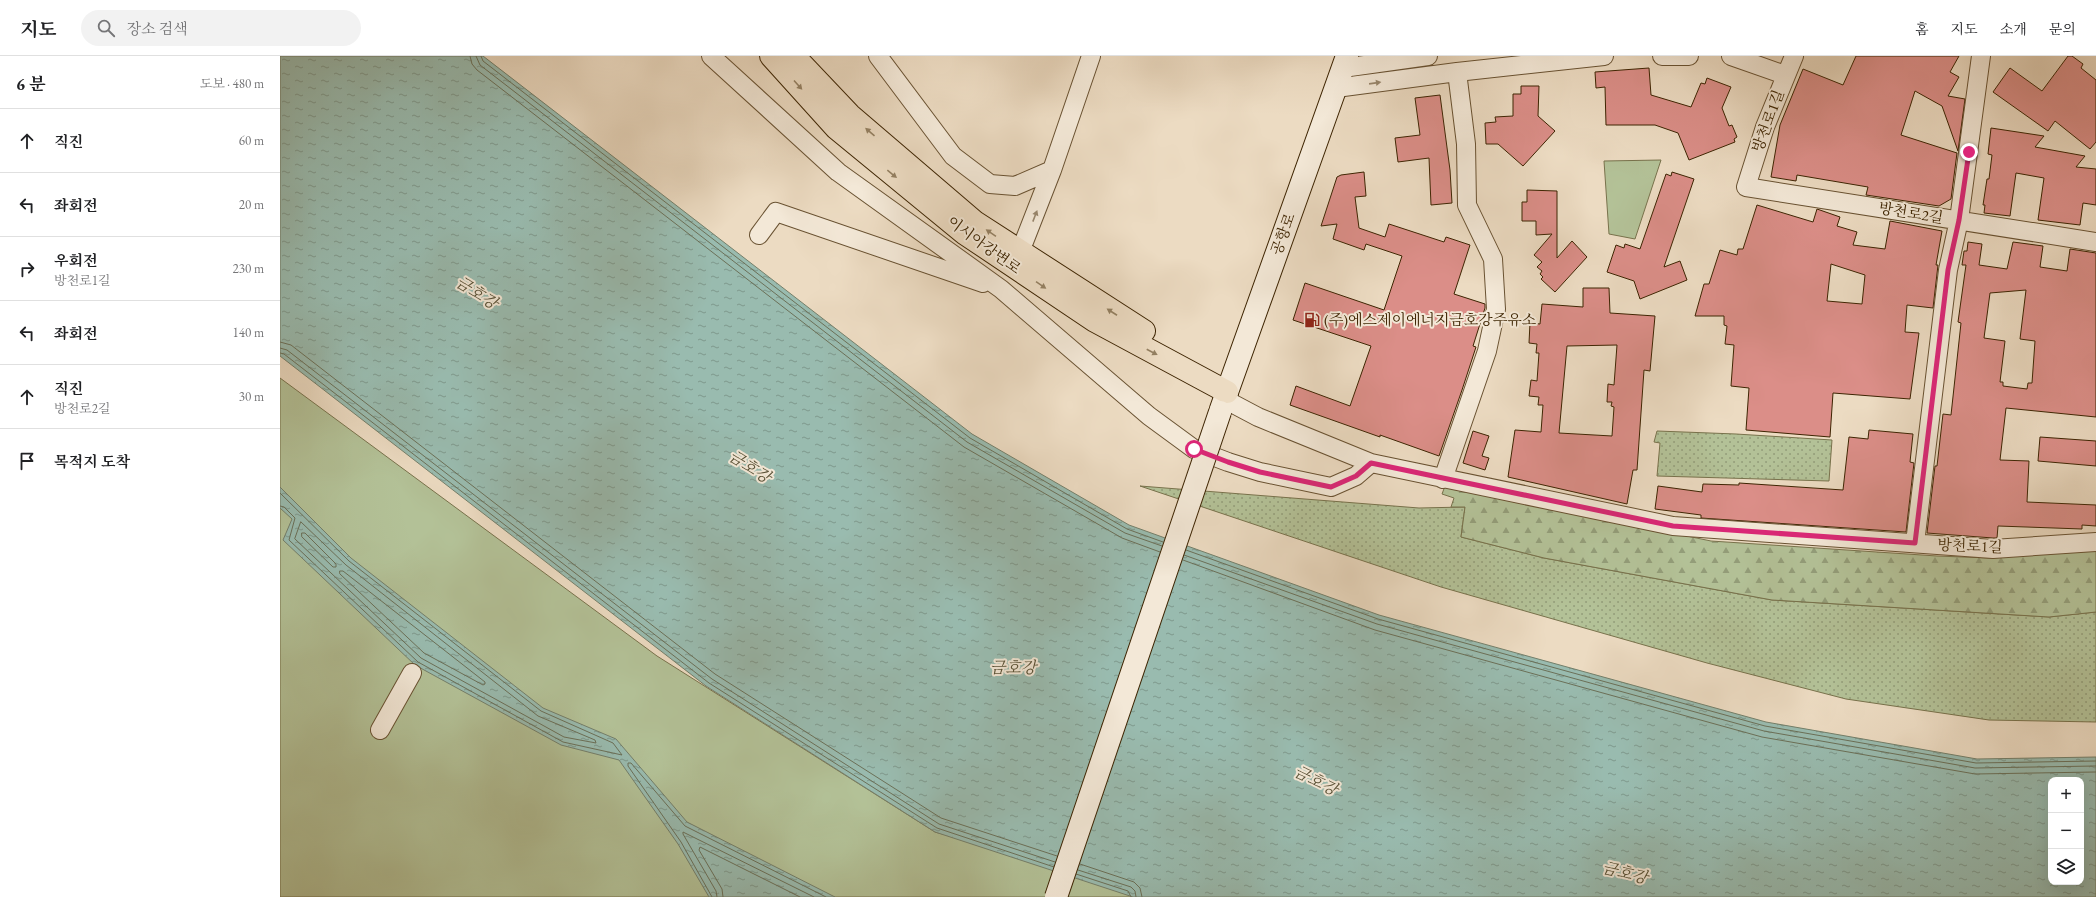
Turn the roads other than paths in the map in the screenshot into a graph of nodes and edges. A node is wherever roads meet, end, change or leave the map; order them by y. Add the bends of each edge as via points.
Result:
1 (711, 56) edge
2 (771, 56) edge
3 (794, 56) edge
4 (878, 56) edge
5 (1091, 56) edge
6 (1428, 56) edge
7 (1604, 56) edge
8 (1662, 56) edge
9 (1689, 56) edge
10 (1731, 56) edge
11 (1794, 56) edge
12 (1981, 56) edge
13 (1345, 62) edge
14 (1457, 72) junction
15 (1785, 75) junction
16 (1336, 88) junction
17 (1052, 170) junction
18 (1746, 188) joint
19 (1959, 220) junction
20 (759, 235) dead end
21 (2096, 242) edge
22 (1020, 252) junction
23 (1001, 289) junction
24 (1226, 395) junction
25 (1371, 463) junction
26 (1443, 479) junction
27 (2096, 542) edge
28 (1915, 543) junction
29 (412, 672) dead end
30 (380, 730) dead end
31 (1056, 897) edge

1 - 23 street via 838,172
2 -> 24 highway, 이시아강변로 via 836,128 964,233 1095,321
22 -> 3 highway, 이시아강변로 via 975,222 850,115
4 - 17 street via 953,156 990,184 1015,186
5 - 17 street
6 - 13 street
7 - 14 street
8 - 9 street
10 - 15 street
11 - 15 street, 방천로1길
12 - 19 street, 방천로2길
13 - 16 main road, 공항로
16 -> 14 street
14 - 26 street via 1466,144 1467,206 1493,259 1496,309 1487,351
15 - 18 street, 방천로1길
16 - 24 main road, 공항로
22 -> 17 street
18 - 19 street, 방천로2길
19 - 21 street
19 - 28 street via 1945,292
20 - 23 street via 776,212
24 -> 22 highway, 이시아강변로 via 1133,326
23 - 25 street via 1149,416 1194,449 1260,472 1331,487 1356,476
24 - 25 street, 방천로1길 via 1265,420
24 - 31 main road, 공항로, bridge
25 - 26 street, 방천로1길
26 - 28 street, 방천로1길 via 1673,526
27 - 28 street, 방천로1길 via 1993,549
29 - 30 street

